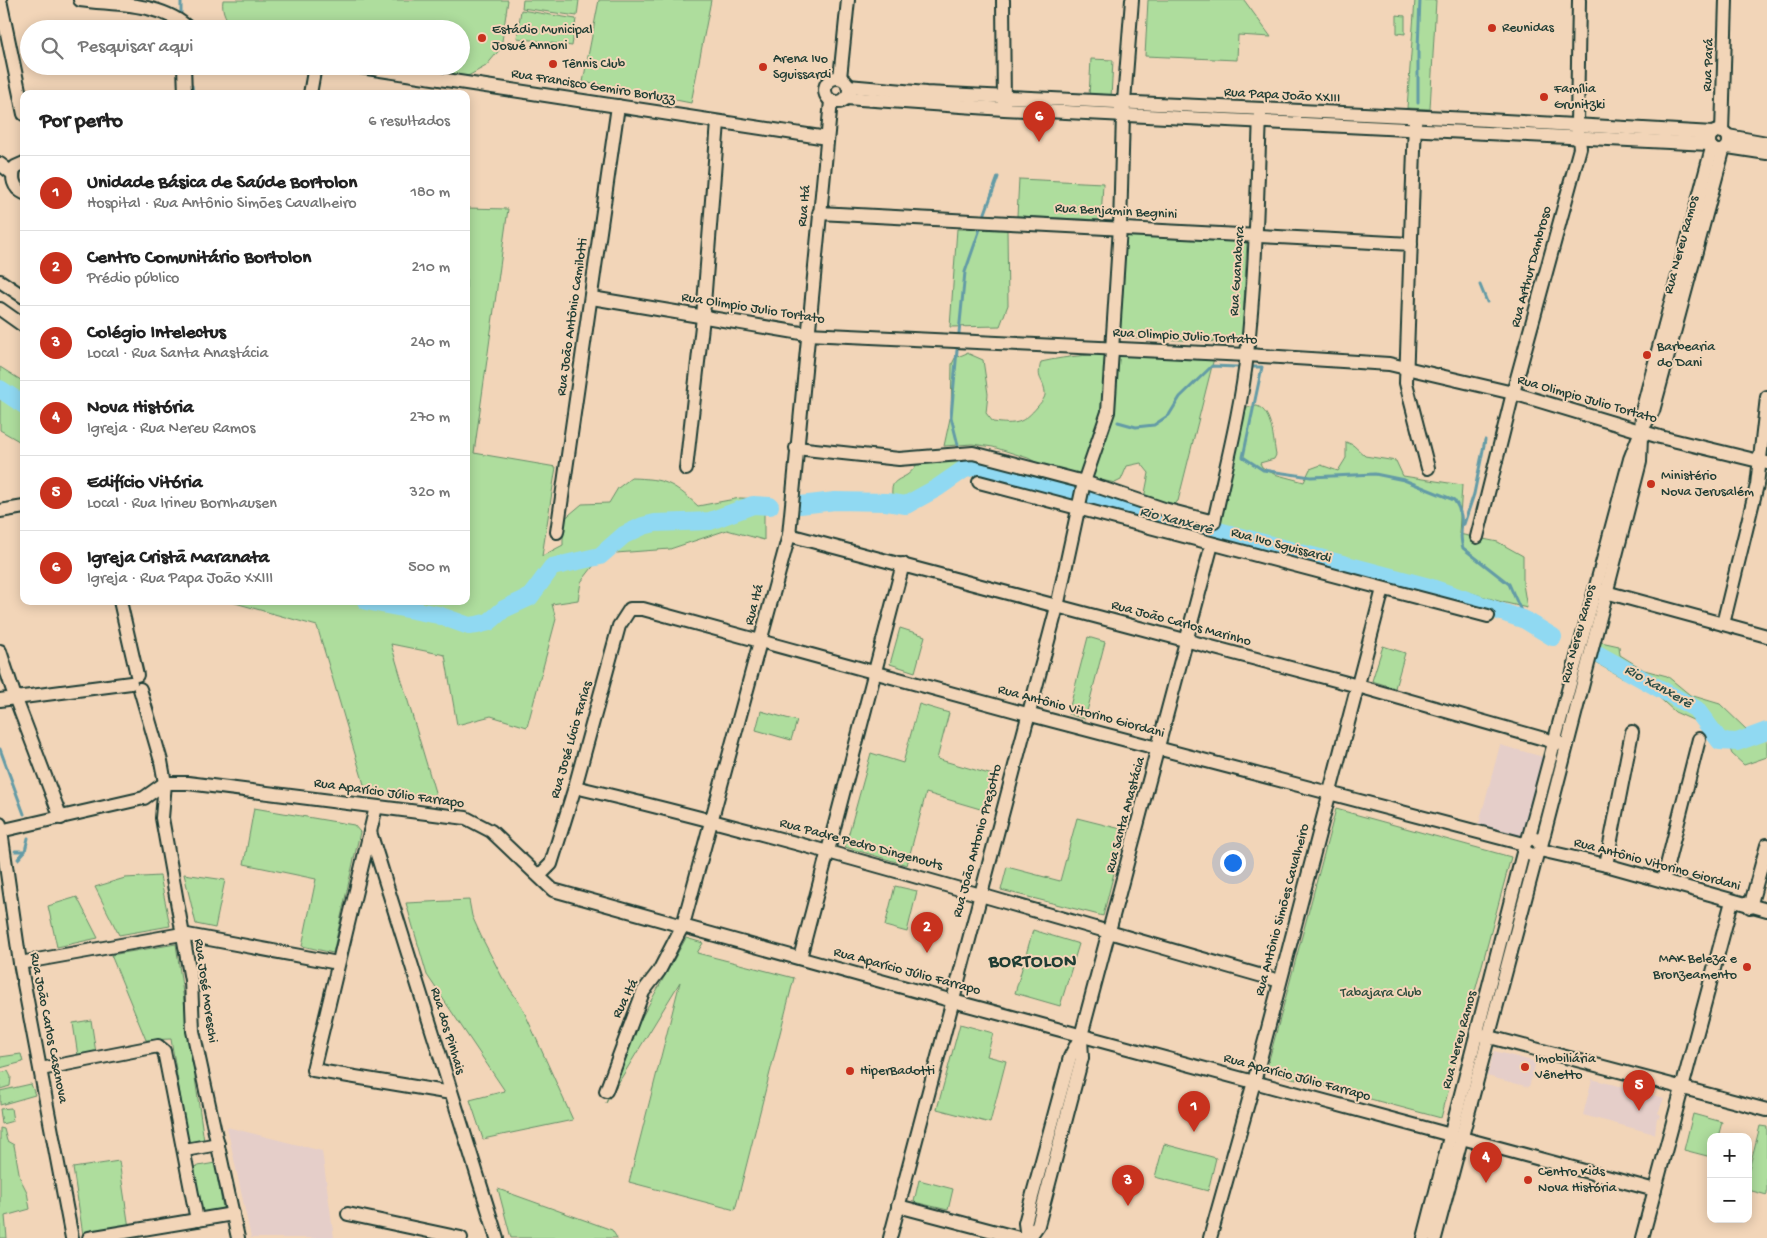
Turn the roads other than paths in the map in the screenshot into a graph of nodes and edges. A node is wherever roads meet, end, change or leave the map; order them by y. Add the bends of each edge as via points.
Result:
1 (0, 0) edge
2 (80, 0) edge
3 (848, 0) edge
4 (1004, 0) edge
5 (1132, 0) edge
6 (1579, 0) edge
7 (1726, 0) edge
8 (180, 20) edge
9 (184, 75) edge
10 (313, 75) edge
11 (413, 75) edge
12 (845, 87) junction
13 (185, 90) edge
14 (311, 90) edge
15 (20, 95) edge
16 (831, 101) junction
17 (1003, 103) junction
18 (618, 106) junction
19 (1124, 108) junction
20 (1260, 116) junction
21 (718, 122) junction
22 (1415, 122) junction
23 (1578, 131) junction
24 (827, 138) junction
25 (1719, 141) junction
26 (1767, 143) edge
27 (1767, 154) edge
28 (0, 164) edge
29 (20, 165) edge
30 (13, 174) junction
31 (20, 190) edge
32 (819, 213) junction
33 (1120, 228) junction
34 (1257, 235) junction
35 (1411, 244) junction
36 (0, 281) edge
37 (20, 295) edge
38 (592, 298) junction
39 (0, 309) edge
40 (704, 317) junction
41 (20, 323) edge
42 (807, 334) junction
43 (1113, 349) junction
44 (1247, 355) junction
45 (1406, 367) junction
46 (1513, 394) junction
47 (1767, 397) edge
48 (1641, 431) junction
49 (796, 448) junction
50 (1763, 462) edge
51 (1428, 468) dead end
52 (686, 469) dead end
53 (979, 482) dead end
54 (1081, 497) junction
55 (20, 508) edge
56 (0, 511) edge
57 (1214, 522) joint
58 (557, 532) dead end
59 (789, 535) junction
60 (1477, 537) dead end
61 (1212, 544) junction
62 (903, 564) junction
63 (1383, 589) junction
64 (1601, 590) junction
65 (121, 605) edge
66 (1056, 607) junction
67 (630, 609) joint
68 (1488, 616) dead end
69 (1723, 624) junction
70 (1767, 636) edge
71 (1186, 641) junction
72 (761, 642) junction
73 (0, 651) edge
74 (874, 671) junction
75 (136, 683) junction
76 (1358, 686) junction
77 (15, 698) junction
78 (0, 700) edge
79 (1028, 714) junction
80 (1632, 732) dead end
81 (1699, 740) dead end
82 (1560, 744) junction
83 (1159, 749) junction
84 (165, 783) junction
85 (575, 787) junction
86 (1329, 794) junction
87 (376, 808) junction
88 (61, 818) junction
89 (711, 819) junction
90 (1, 828) edge
91 (370, 832) junction
92 (1767, 845) edge
93 (1532, 847) junction
94 (827, 853) junction
95 (1606, 865) junction
96 (540, 876) junction
97 (1663, 882) junction
98 (980, 893) junction
99 (1732, 901) junction
100 (1750, 907) junction
101 (1767, 910) edge
102 (683, 925) junction
103 (1109, 933) junction
104 (182, 934) junction
105 (800, 958) junction
106 (20, 963) junction
107 (338, 963) junction
108 (1280, 981) junction
109 (952, 1001) junction
110 (1483, 1035) junction
111 (1081, 1036) junction
112 (41, 1069) junction
113 (1254, 1082) junction
114 (1682, 1089) junction
115 (606, 1091) dead end
116 (451, 1093) junction
117 (1767, 1110) edge
118 (1455, 1136) junction
119 (218, 1144) junction
120 (185, 1150) junction
121 (1655, 1190) junction
122 (898, 1206) junction
123 (1437, 1210) junction
124 (233, 1214) junction
125 (348, 1214) dead end
126 (197, 1220) junction
127 (72, 1238) edge
128 (89, 1238) edge
129 (238, 1238) edge
130 (460, 1238) edge
131 (497, 1238) edge
132 (890, 1238) edge
133 (1019, 1238) edge
134 (1028, 1238) edge
135 (1210, 1238) edge
136 (1424, 1238) edge
137 (1435, 1238) edge
138 (1642, 1238) edge

1 - 15 street
2 - 8 street via 158,10
3 - 12 street
4 - 17 street
5 - 19 street, Rua João Antonio Prezotto
6 - 23 street, Rua Arthur Dambroso
7 - 25 street, Rua Pará
9 - 13 street
10 - 14 street
11 - 18 street, Rua Francisco Gemiro Borluzz
12 - 16 street via 839,102
12 - 16 street via 832,78 826,84 825,92
12 - 17 street, Rua Papa João XXIII via 926,98
16 - 24 street, Rua Itá
17 - 19 street, Rua Papa João XXIII
18 - 21 street, Rua Francisco Gemiro Borluzz
18 - 38 street, Rua João Antônio Camilotti
19 - 20 street, Rua Papa João XXIII
19 - 33 street, Rua João Antonio Prezotto
20 - 22 street, Rua Papa João XXIII
20 - 34 street, Rua Guanabara
21 - 24 street, Rua Francisco Gemiro Borluzz
21 - 40 street
22 - 23 street, Rua Papa João XXIII
22 - 35 street
23 - 25 street, Rua Papa João XXIII
23 - 46 street, Rua Arthur Dambroso via 1580,148
24 - 32 street, Rua Itá
25 - 26 street, Rua Papa João XXIII
25 - 27 street, Rua Papa João XXIII
25 - 48 street, Rua Nereu Ramos via 1659,368 1653,411
28 - 30 street
29 - 30 street via 15,167
30 - 31 street via 16,187
32 - 33 street, Rua Benjamin Begnini
32 - 42 street, Rua Itá
33 - 34 street, Rua Benjamin Begnini
33 - 43 street, Rua João Antonio Prezotto
34 - 35 street, Rua Benjamin Begnini
34 - 44 street, Rua Guanabara
35 - 45 street
36 - 37 street
38 - 40 street, Rua Olimpio Julio Tortato
38 - 58 street, Rua João Antônio Camilotti
39 - 41 street
40 - 42 street, Rua Olimpio Julio Tortato
40 - 52 street
42 - 43 street, Rua Olimpio Julio Tortato
42 - 49 street, Rua Itá
43 - 44 street, Rua Olimpio Julio Tortato
43 - 54 street, Rua João Antonio Prezotto via 1108,412
44 - 45 street, Rua Olimpio Julio Tortato
44 - 57 street, Rua Guanabara
45 - 46 street, Rua Olimpio Julio Tortato
45 - 51 street via 1406,383
46 - 48 street, Rua Olimpio Julio Tortato
46 - 60 street, Rua Arthur Dambroso
47 - 50 street
48 - 50 street, Rua Olimpio Julio Tortato
48 - 64 street, Rua Nereu Ramos via 1640,462 1625,500
49 - 54 street, Rua Ivo Sguissardi via 899,459 973,452
49 - 59 street, Rua Itá
50 - 69 street
53 - 54 street, Rua Ivo Sguissardi
54 - 57 street, Rua Ivo Sguissardi via 1164,509
54 - 61 street, Rua Ivo Sguissardi
54 - 66 street, Rua João Antonio Prezotto
55 - 56 street
59 - 62 street, Rua João Carlos Marinho
59 - 72 street, Rua Itá
61 - 63 street, Rua Ivo Sguissardi
61 - 71 street, Rua Santa Anastácia
62 - 66 street, Rua João Carlos Marinho
62 - 74 street
63 - 68 street, Rua Ivo Sguissardi
63 - 76 street, Rua Antônio Simões Cavalheiro
64 - 69 street
64 - 82 street, Rua Nereu Ramos
65 - 75 street, Rua José Moreschi
66 - 71 street, Rua João Carlos Marinho
66 - 79 street, Rua João Antonio Prezotto
67 - 72 street, Rua Antônio Vitorino Giordani via 643,609
67 - 85 street, Rua José Lúcio Farias via 619,626
69 - 70 street
71 - 76 street, Rua João Carlos Marinho
71 - 83 street, Rua Santa Anastácia
72 - 74 street, Rua Antônio Vitorino Giordani
72 - 89 street, Rua Itá
73 - 77 street
74 - 79 street, Rua Antônio Vitorino Giordani
74 - 94 street
75 - 77 street
75 - 84 street, Rua José Moreschi
76 - 82 street, Rua João Carlos Marinho
76 - 86 street, Rua Antônio Simões Cavalheiro
77 - 78 street
77 - 88 street
79 - 83 street, Rua Antônio Vitorino Giordani
79 - 98 street, Rua João Antonio Prezotto
80 - 95 street
81 - 97 street
82 - 93 street, Rua Nereu Ramos
83 - 86 street, Rua Antônio Vitorino Giordani
83 - 103 street, Rua Santa Anastácia
84 - 87 street, Rua Aparício Júlio Farrapo via 188,783
84 - 88 street via 144,798
84 - 104 street, Rua José Moreschi via 162,818
85 - 89 street, Rua Padre Pedro Dingenouts
85 - 96 street, Rua José Lúcio Farias via 551,864
86 - 93 street, Rua Antônio Vitorino Giordani
86 - 108 street, Rua Antônio Simões Cavalheiro
87 - 91 street
87 - 96 street, Rua Aparício Júlio Farrapo via 466,818 490,831
88 - 90 street
89 - 94 street, Rua Padre Pedro Dingenouts
89 - 102 street, Rua Itá
90 - 106 street, Rua João Carlos Casanova
91 - 107 street
91 - 116 street, Rua dos Pinhais
92 - 100 street
93 - 95 street, Rua Antônio Vitorino Giordani
93 - 110 street, Rua Nereu Ramos
94 - 98 street, Rua Padre Pedro Dingenouts
94 - 105 street
95 - 97 street, Rua Antônio Vitorino Giordani
96 - 102 street, Rua Aparício Júlio Farrapo via 554,890
97 - 99 street, Rua Antônio Vitorino Giordani
98 - 103 street, Rua Padre Pedro Dingenouts
98 - 109 street, Rua João Antonio Prezotto
99 - 100 street, Rua Antônio Vitorino Giordani
99 - 114 street
100 - 101 street, Rua Antônio Vitorino Giordani
102 - 105 street, Rua Aparício Júlio Farrapo
102 - 115 street, Rua Itá via 659,971 643,992
103 - 108 street, Rua Padre Pedro Dingenouts
103 - 111 street, Rua Santa Anastácia
104 - 106 street
104 - 107 street
104 - 119 street, Rua José Moreschi via 190,980 193,1031
105 - 109 street, Rua Aparício Júlio Farrapo
106 - 112 street, Rua João Carlos Casanova
107 - 116 street via 313,1070
108 - 113 street, Rua Antônio Simões Cavalheiro
109 - 111 street, Rua Aparício Júlio Farrapo
109 - 122 street, Rua João Antonio Prezotto
110 - 114 street
110 - 118 street, Rua Nereu Ramos
111 - 113 street, Rua Aparício Júlio Farrapo
111 - 134 street, Rua Santa Anastácia via 1070,1057 1066,1095 1042,1183 1025,1223
112 - 120 street via 158,1046 164,1050
112 - 127 street, Rua João Carlos Casanova
113 - 118 street, Rua Aparício Júlio Farrapo
113 - 135 street, Rua Antônio Simões Cavalheiro
114 - 117 street
114 - 121 street
116 - 131 street, Rua dos Pinhais
118 - 121 street, Rua Aparício Júlio Farrapo
118 - 123 street, Rua Nereu Ramos
119 - 120 street
119 - 124 street, Rua José Moreschi
120 - 126 street
121 - 138 street
122 - 132 street, Rua João Antonio Prezotto
122 - 133 street
123 - 136 street, Rua Nereu Ramos
123 - 137 street, Rua Nereu Ramos
124 - 126 street
124 - 129 street, Rua José Moreschi
125 - 130 street
126 - 128 street

